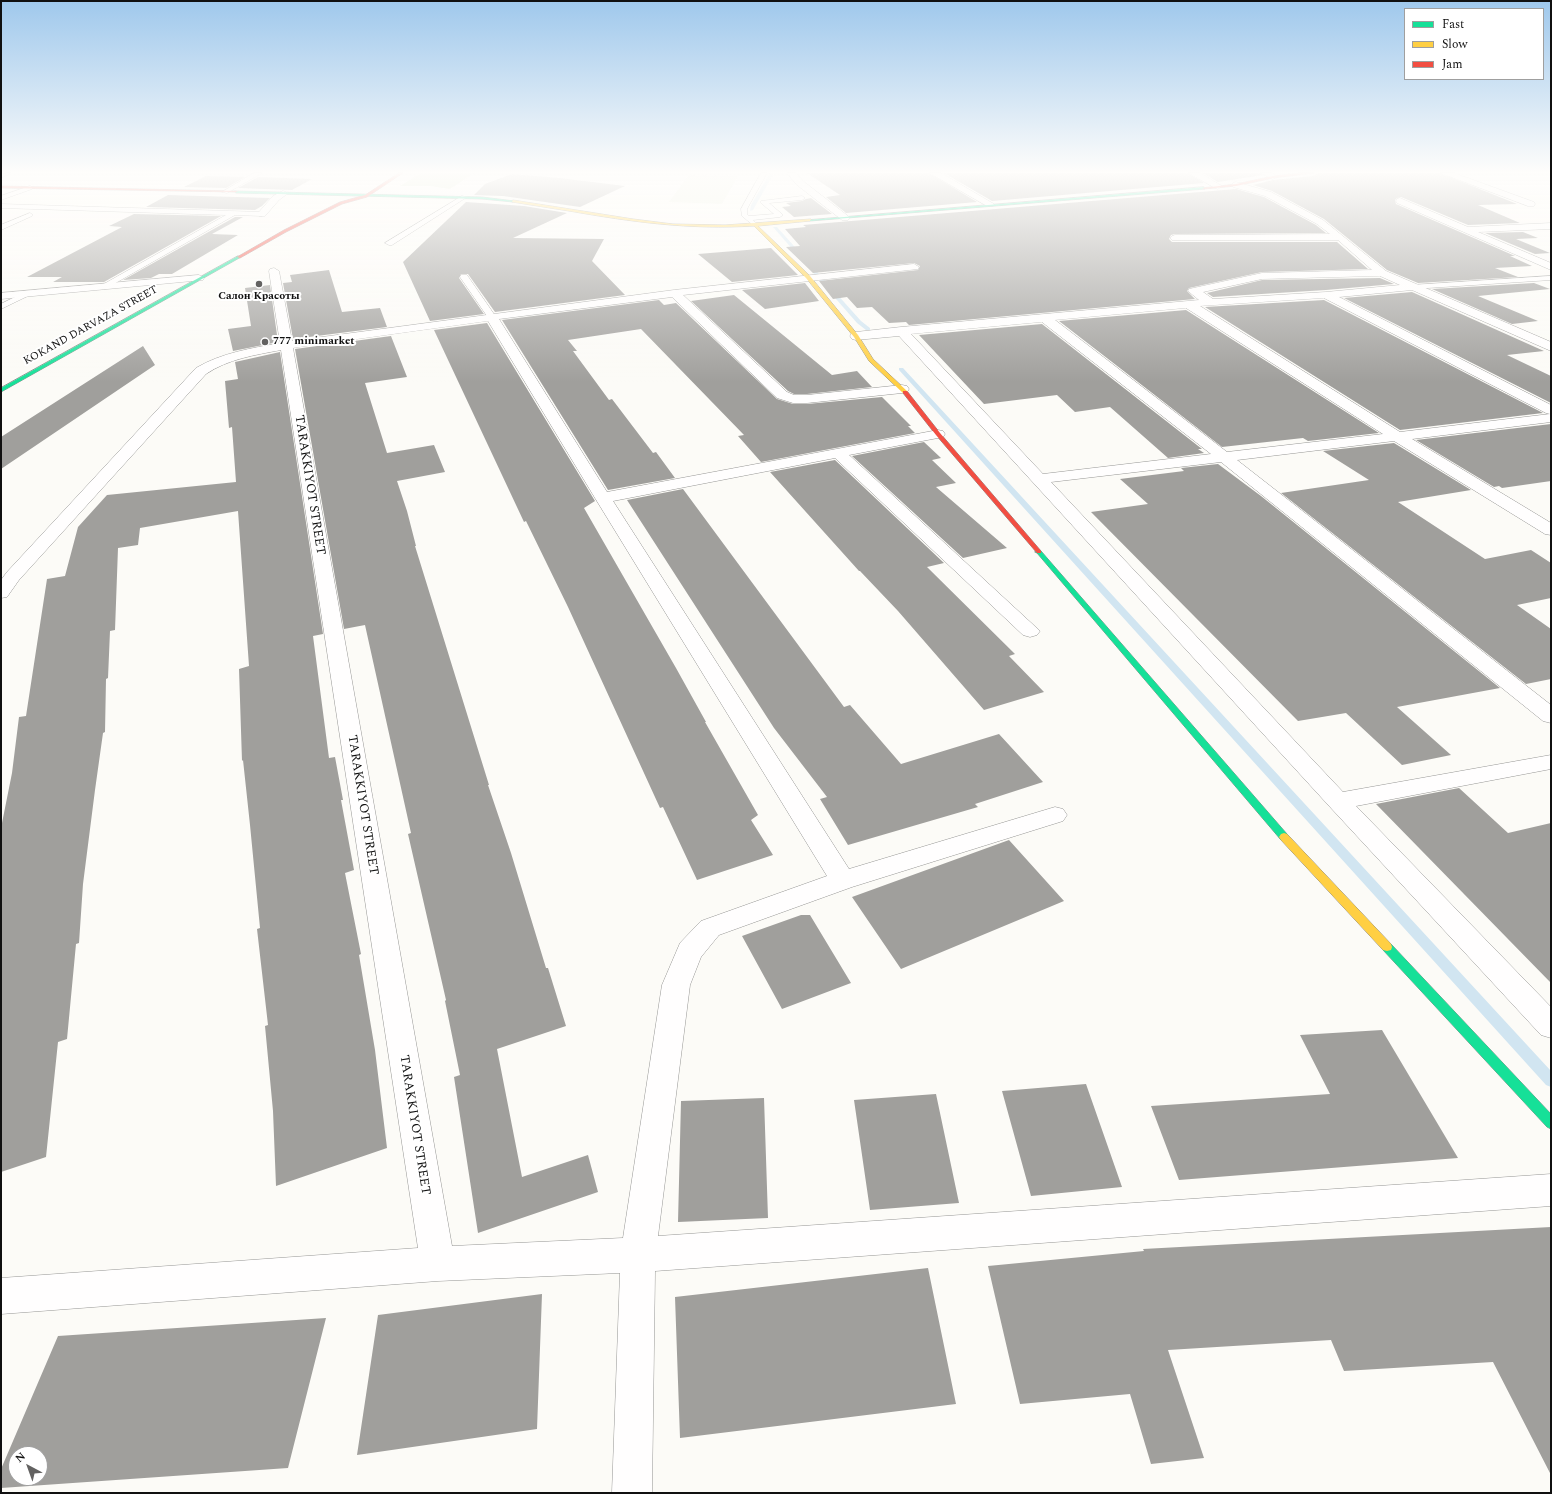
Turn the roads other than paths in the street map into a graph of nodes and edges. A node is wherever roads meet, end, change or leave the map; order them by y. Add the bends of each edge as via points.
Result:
1 (182, 243) edge
2 (264, 243) edge
3 (773, 243) edge
4 (1347, 243) edge
5 (1496, 243) edge
6 (914, 267) dead end
7 (1551, 267) edge
8 (274, 271) dead end
9 (1382, 273) junction
10 (464, 277) dead end
11 (808, 277) junction
12 (199, 278) junction
13 (1551, 278) edge
14 (105, 287) junction
15 (1412, 287) junction
16 (674, 293) junction
17 (28, 294) junction
18 (1326, 295) junction
19 (1, 296) edge
20 (1211, 302) junction
21 (1188, 304) junction
22 (1, 307) edge
23 (492, 317) junction
24 (1045, 318) junction
25 (901, 331) junction
26 (856, 336) junction
27 (286, 346) junction
28 (1551, 347) edge
29 (902, 389) junction
30 (1, 390) edge
31 (1551, 410) edge
32 (1551, 418) edge
33 (938, 434) junction
34 (1398, 437) junction
35 (838, 453) junction
36 (1225, 458) junction
37 (1040, 479) junction
38 (603, 498) junction
39 (1551, 530) edge
40 (7, 575) edge
41 (1, 593) edge
42 (1030, 631) dead end
43 (1551, 716) edge
44 (1551, 762) edge
45 (1338, 801) junction
46 (1055, 815) dead end
47 (843, 880) junction
48 (1551, 1026) edge
49 (1551, 1123) edge
50 (1551, 1190) edge
51 (638, 1255) junction
52 (438, 1264) junction
53 (1, 1296) edge
54 (632, 1493) edge

1 - 14 lane
2 - 12 street, KOKAND DARVAZA STREET
3 - 11 street
4 - 9 street
5 - 7 street
6 - 11 street
8 - 27 street, TARAKKIYOT STREET
9 - 15 street
9 - 20 street via 1262,276 1193,291
10 - 23 lane
11 - 16 street
11 - 26 street
12 - 14 street
12 - 30 street, KOKAND DARVAZA STREET
13 - 15 lane
14 - 17 street
15 - 18 street
15 - 28 street
16 - 23 street
16 - 29 street via 782,395 793,399 807,399
17 - 19 street
17 - 22 lane
18 - 20 street
18 - 31 street
20 - 21 street
21 - 24 street
21 - 34 street
23 - 27 street
23 - 38 street
24 - 25 street
24 - 36 street
25 - 26 street
25 - 37 street
26 - 29 street via 871,360
27 - 40 street via 212,363 201,371
27 - 52 street, TARAKKIYOT STREET
29 - 33 street
32 - 34 street
33 - 35 street
33 - 49 street via 1280,832
34 - 36 street
34 - 39 street
35 - 38 street
35 - 42 street
36 - 37 street
36 - 43 street
37 - 45 street
38 - 47 street
40 - 41 street
44 - 45 street
45 - 48 street
46 - 47 street
47 - 51 street via 710,928 690,951 676,985
50 - 51 street
51 - 52 street
51 - 54 street
52 - 53 street

